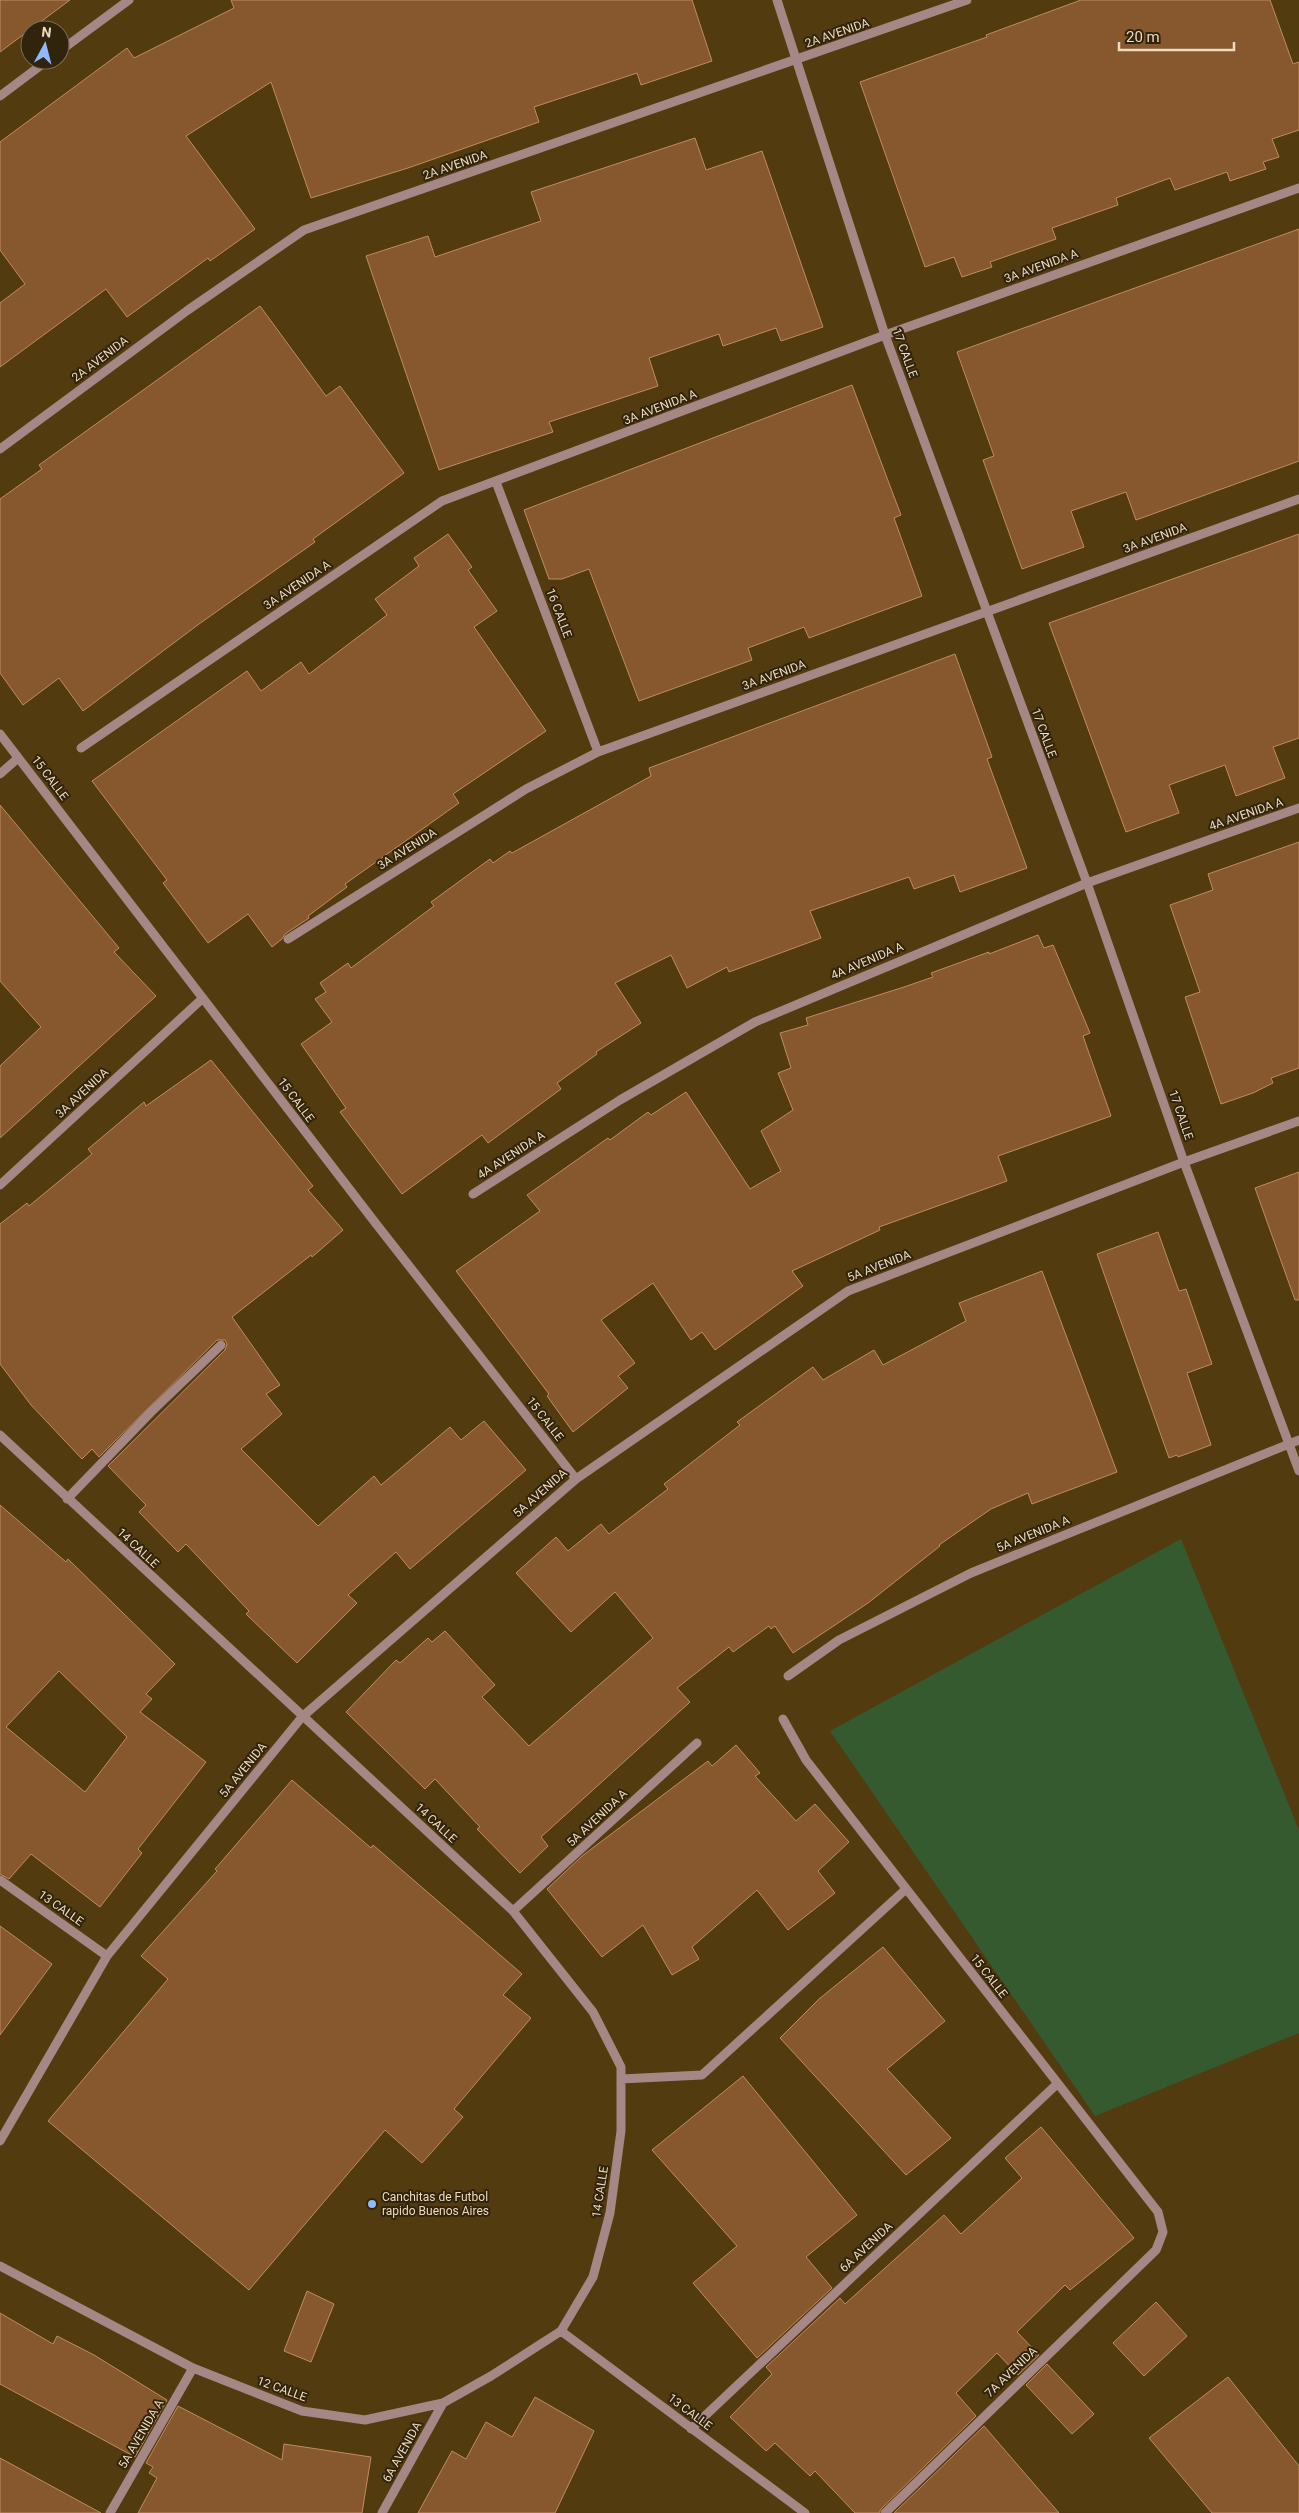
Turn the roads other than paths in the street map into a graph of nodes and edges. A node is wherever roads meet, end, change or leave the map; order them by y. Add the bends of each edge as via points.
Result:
1 (129, 0) edge
2 (777, 0) edge
3 (967, 0) edge
4 (70, 44) edge
5 (798, 60) junction
6 (35, 70) edge
7 (0, 96) edge
8 (1299, 188) edge
9 (885, 335) junction
10 (0, 449) edge
11 (496, 482) junction
12 (1299, 498) edge
13 (986, 612) junction
14 (0, 734) edge
15 (81, 748) dead end
16 (598, 752) junction
17 (18, 758) junction
18 (0, 774) edge
19 (1299, 808) edge
20 (1087, 883) junction
21 (288, 939) dead end
22 (203, 998) junction
23 (1299, 1121) edge
24 (1184, 1162) junction
25 (0, 1185) edge
26 (473, 1194) dead end
27 (221, 1345) dead end
28 (0, 1435) edge
29 (1299, 1440) edge
30 (1289, 1443) junction
31 (1299, 1471) edge
32 (576, 1479) junction
33 (67, 1499) junction
34 (788, 1676) dead end
35 (302, 1717) junction
36 (783, 1719) dead end
37 (697, 1742) dead end
38 (0, 1880) edge
39 (906, 1889) junction
40 (513, 1911) junction
41 (107, 1956) junction
42 (621, 2079) junction
43 (1057, 2084) junction
44 (0, 2141) edge
45 (1156, 2250) joint
46 (0, 2266) edge
47 (561, 2331) junction
48 (193, 2368) junction
49 (443, 2403) junction
50 (691, 2429) junction
51 (110, 2513) edge
52 (382, 2513) edge
53 (805, 2513) edge
54 (885, 2513) edge

1 - 4 street
2 - 5 street, 17 CALLE
3 - 5 street, 2A AVENIDA
5 - 9 street, 17 CALLE
5 - 10 street, 2A AVENIDA via 304,230 188,310
6 - 7 street
8 - 9 street, 3A AVENIDA A
9 - 11 street, 3A AVENIDA A
9 - 13 street, 17 CALLE
11 - 15 street, 3A AVENIDA A via 442,501
11 - 16 street, 16 CALLE
12 - 13 street, 3A AVENIDA
13 - 16 street, 3A AVENIDA
13 - 20 street, 17 CALLE
14 - 17 street, 15 CALLE
16 - 21 street, 3A AVENIDA via 526,789
17 - 18 street
17 - 22 street, 15 CALLE
19 - 20 street, 4A AVENIDA A
20 - 24 street, 17 CALLE
20 - 26 street, 4A AVENIDA A via 755,1022 620,1100
22 - 25 street, 3A AVENIDA
22 - 32 street, 15 CALLE
23 - 24 street, 5A AVENIDA
24 - 30 street, 17 CALLE
24 - 32 street, 5A AVENIDA via 848,1291
27 - 33 street
28 - 33 street, 14 CALLE
29 - 30 street, 5A AVENIDA A
30 - 31 street, 17 CALLE
30 - 34 street, 5A AVENIDA A via 971,1573 839,1640
32 - 35 street, 5A AVENIDA
33 - 35 street, 14 CALLE
35 - 40 street, 14 CALLE
35 - 41 street, 5A AVENIDA
36 - 39 street, 15 CALLE via 806,1760
37 - 40 street, 5A AVENIDA A
38 - 41 street, 13 CALLE
39 - 42 street via 702,2075
39 - 43 street, 15 CALLE
40 - 42 street, 14 CALLE via 593,2012 621,2067
41 - 44 street, 5A AVENIDA
42 - 47 street, 14 CALLE via 621,2131 610,2213 593,2277
43 - 45 street, 15 CALLE via 1158,2212 1163,2232
43 - 50 street, 6A AVENIDA
45 - 54 street, 7A AVENIDA
46 - 48 street, 12 CALLE
47 - 49 street, 12 CALLE
47 - 50 street, 13 CALLE
48 - 49 street, 12 CALLE via 302,2411 365,2420
48 - 51 street, 5A AVENIDA A
49 - 52 street, 6A AVENIDA
50 - 53 street, 13 CALLE

